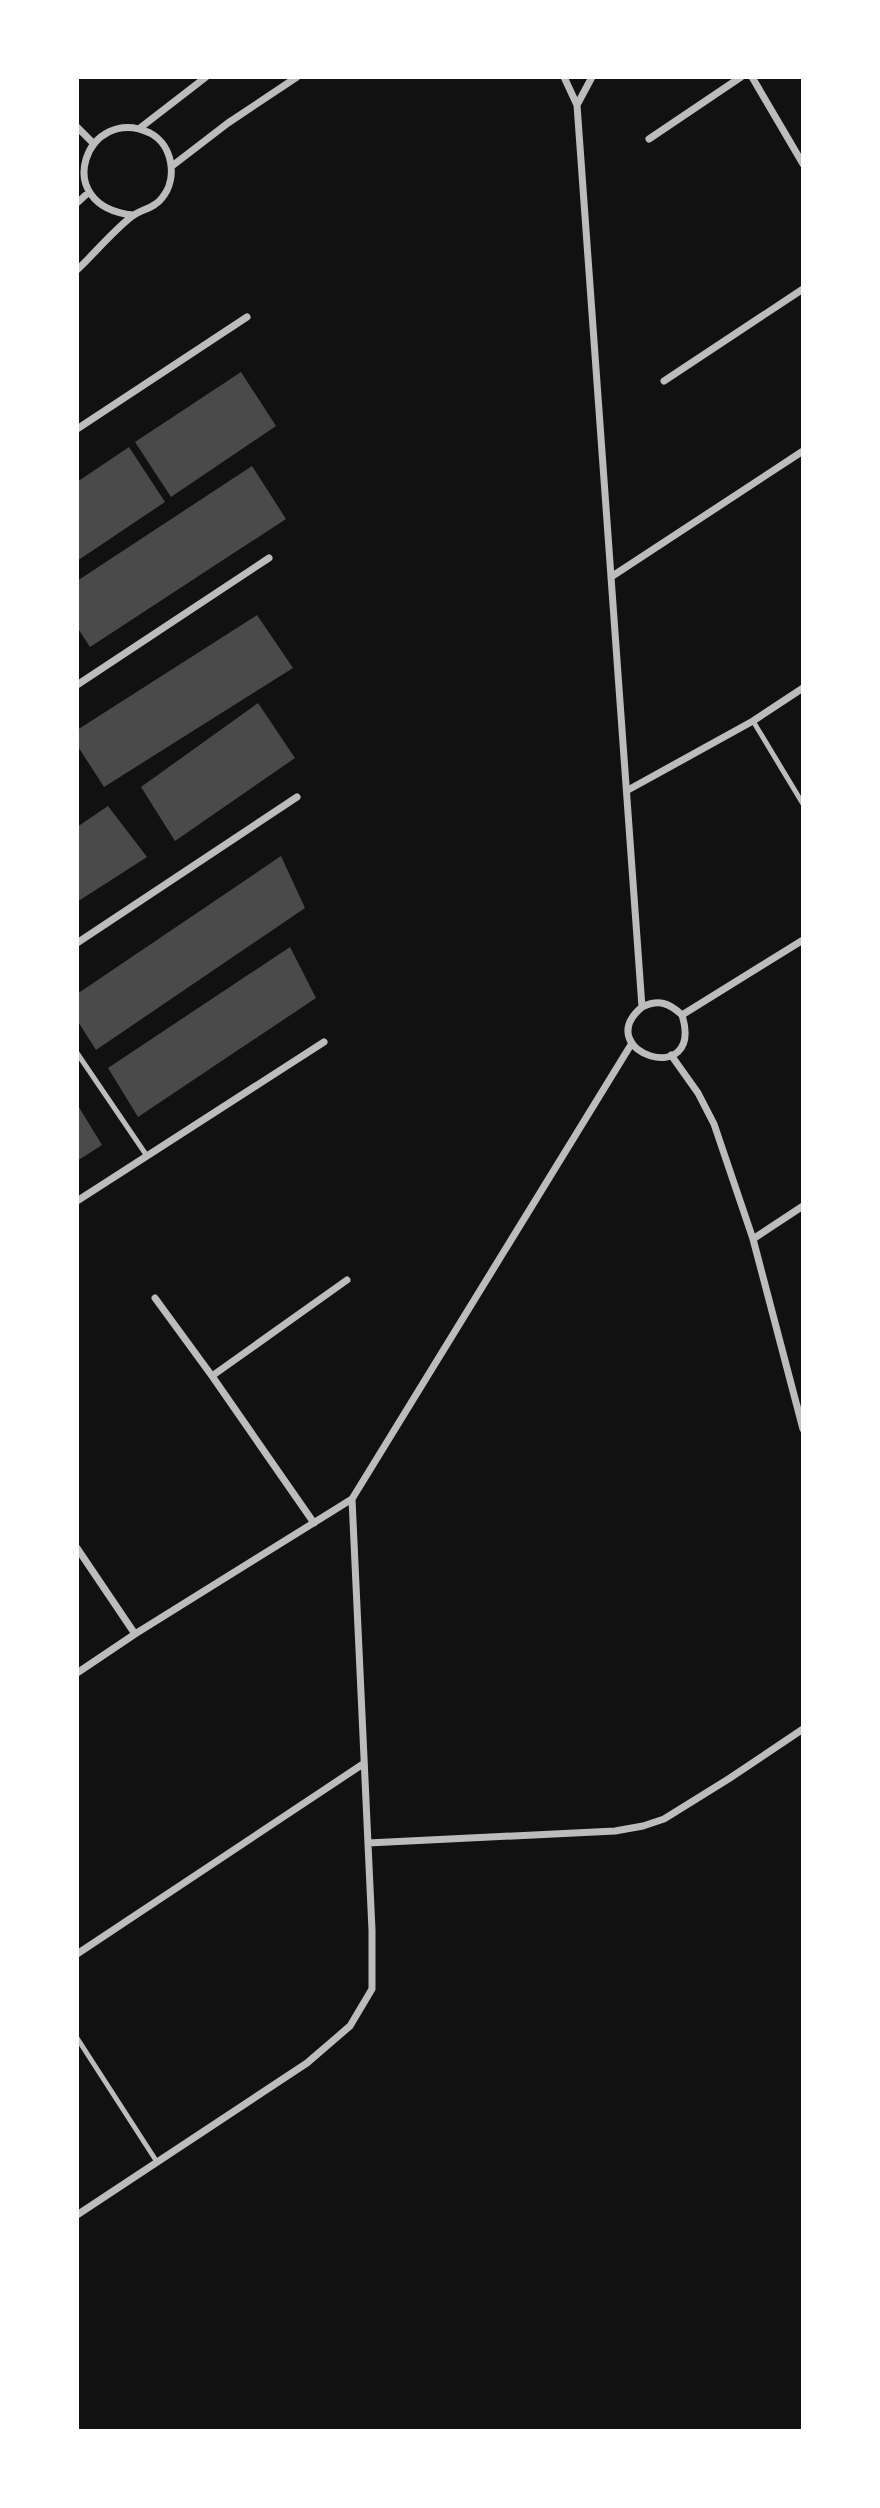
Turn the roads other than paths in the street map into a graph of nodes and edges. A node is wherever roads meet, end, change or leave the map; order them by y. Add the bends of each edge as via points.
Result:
1 (206, 77) edge
2 (296, 77) edge
3 (564, 77) edge
4 (592, 77) edge
5 (741, 77) edge
6 (752, 77) edge
7 (577, 105) junction
8 (77, 127) edge
9 (140, 128) junction
10 (649, 139) dead end
11 (93, 144) junction
12 (803, 164) edge
13 (172, 166) junction
14 (89, 192) junction
15 (77, 203) edge
16 (133, 215) junction
17 (77, 270) edge
18 (803, 289) edge
19 (247, 317) dead end
20 (664, 381) dead end
21 (77, 429) edge
22 (803, 451) edge
23 (269, 558) dead end
24 (611, 578) junction
25 (77, 685) edge
26 (803, 688) edge
27 (753, 721) junction
28 (628, 790) junction
29 (297, 797) dead end
30 (803, 803) edge
31 (803, 940) edge
32 (77, 943) edge
33 (642, 1007) junction
34 (682, 1015) junction
35 (324, 1042) dead end
36 (632, 1043) junction
37 (77, 1053) edge
38 (671, 1055) junction
39 (147, 1156) junction
40 (77, 1201) edge
41 (803, 1206) edge
42 (753, 1239) junction
43 (347, 1280) dead end
44 (155, 1298) dead end
45 (212, 1376) junction
46 (803, 1429) edge
47 (352, 1499) junction
48 (314, 1523) junction
49 (77, 1548) edge
50 (135, 1634) junction
51 (77, 1673) edge
52 (803, 1728) edge
53 (363, 1764) junction
54 (368, 1843) junction
55 (77, 1954) edge
56 (77, 2038) edge
57 (157, 2162) junction
58 (77, 2216) edge

1 - 9 street
2 - 13 street
3 - 7 street
4 - 7 street
5 - 10 street
6 - 12 street
7 - 24 street
8 - 11 street
9 - 11 street via 122,127
9 - 13 street via 156,136
11 - 14 street via 85,159
13 - 16 street via 162,199
14 - 15 street
14 - 16 street via 100,206
16 - 17 street
18 - 20 street
19 - 21 street
22 - 24 street
23 - 25 street
24 - 28 street
26 - 27 street
27 - 28 street
27 - 30 lane
28 - 33 street
29 - 32 street
31 - 34 street
33 - 34 street via 664,1002
33 - 36 street via 631,1022
34 - 38 street via 685,1037
35 - 39 street
36 - 38 street via 649,1058
36 - 47 street
37 - 39 lane
38 - 42 street via 714,1124
39 - 40 street
41 - 42 street
42 - 46 street
43 - 45 street
44 - 45 street
45 - 48 street
47 - 48 street
47 - 53 street
48 - 50 street
49 - 50 street
50 - 51 street
52 - 54 street via 664,1819 643,1826
53 - 54 street
53 - 55 street
54 - 57 street via 372,1989 350,2026 307,2063
56 - 57 lane
57 - 58 street

